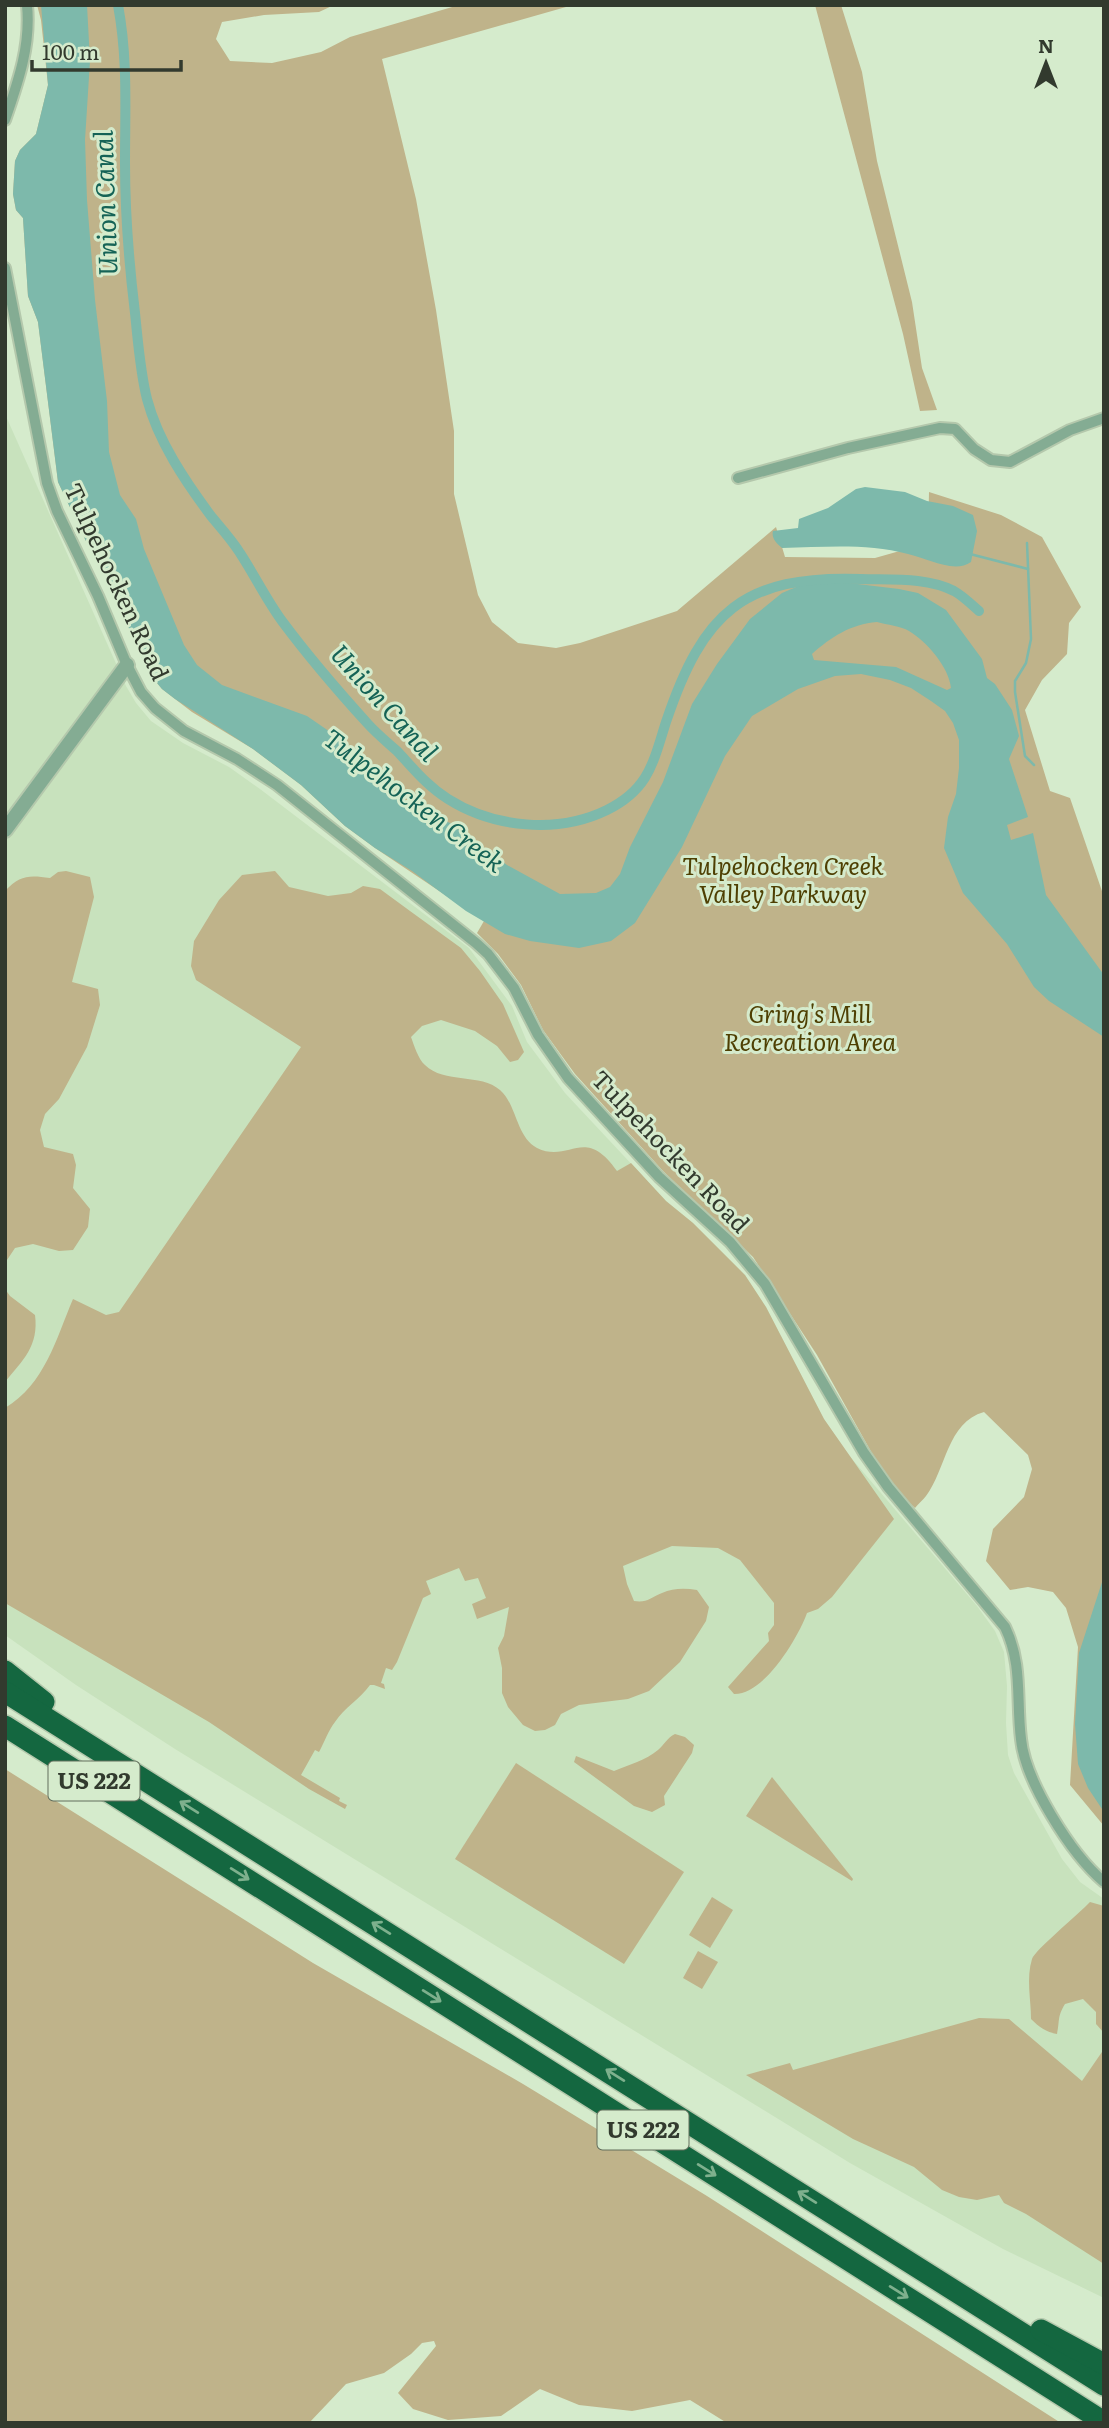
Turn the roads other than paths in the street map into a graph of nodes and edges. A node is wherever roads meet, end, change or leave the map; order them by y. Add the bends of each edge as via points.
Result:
1 (27, 5) edge
2 (5, 120) edge
3 (5, 268) edge
4 (1104, 418) edge
5 (738, 478) dead end
6 (127, 665) junction
7 (5, 830) edge
8 (5, 1671) edge
9 (5, 1692) edge
10 (5, 1726) edge
11 (5, 1740) edge
12 (146, 1780) junction
13 (182, 1837) junction
14 (1104, 1882) edge
15 (865, 2234) junction
16 (1104, 2364) edge
17 (1104, 2385) edge
18 (1104, 2422) edge

1 - 2 street via 25,53
3 - 6 street, Tulpehocken Road via 47,483
4 - 5 street via 1069,430 1010,462 990,460 955,429 940,428
6 - 7 street
6 - 14 street, Tulpehocken Road via 141,692 168,720 276,785 476,943 514,988 538,1035 568,1078 659,1177 747,1261 775,1299 888,1487 1005,1627 1018,1668 1025,1761 1076,1853
8 - 12 highway
9 - 12 highway, US 222
10 - 13 highway, US 222
11 - 13 highway
15 -> 12 highway, US 222
13 -> 18 highway, US 222
15 - 16 highway, US 222
15 - 17 highway

